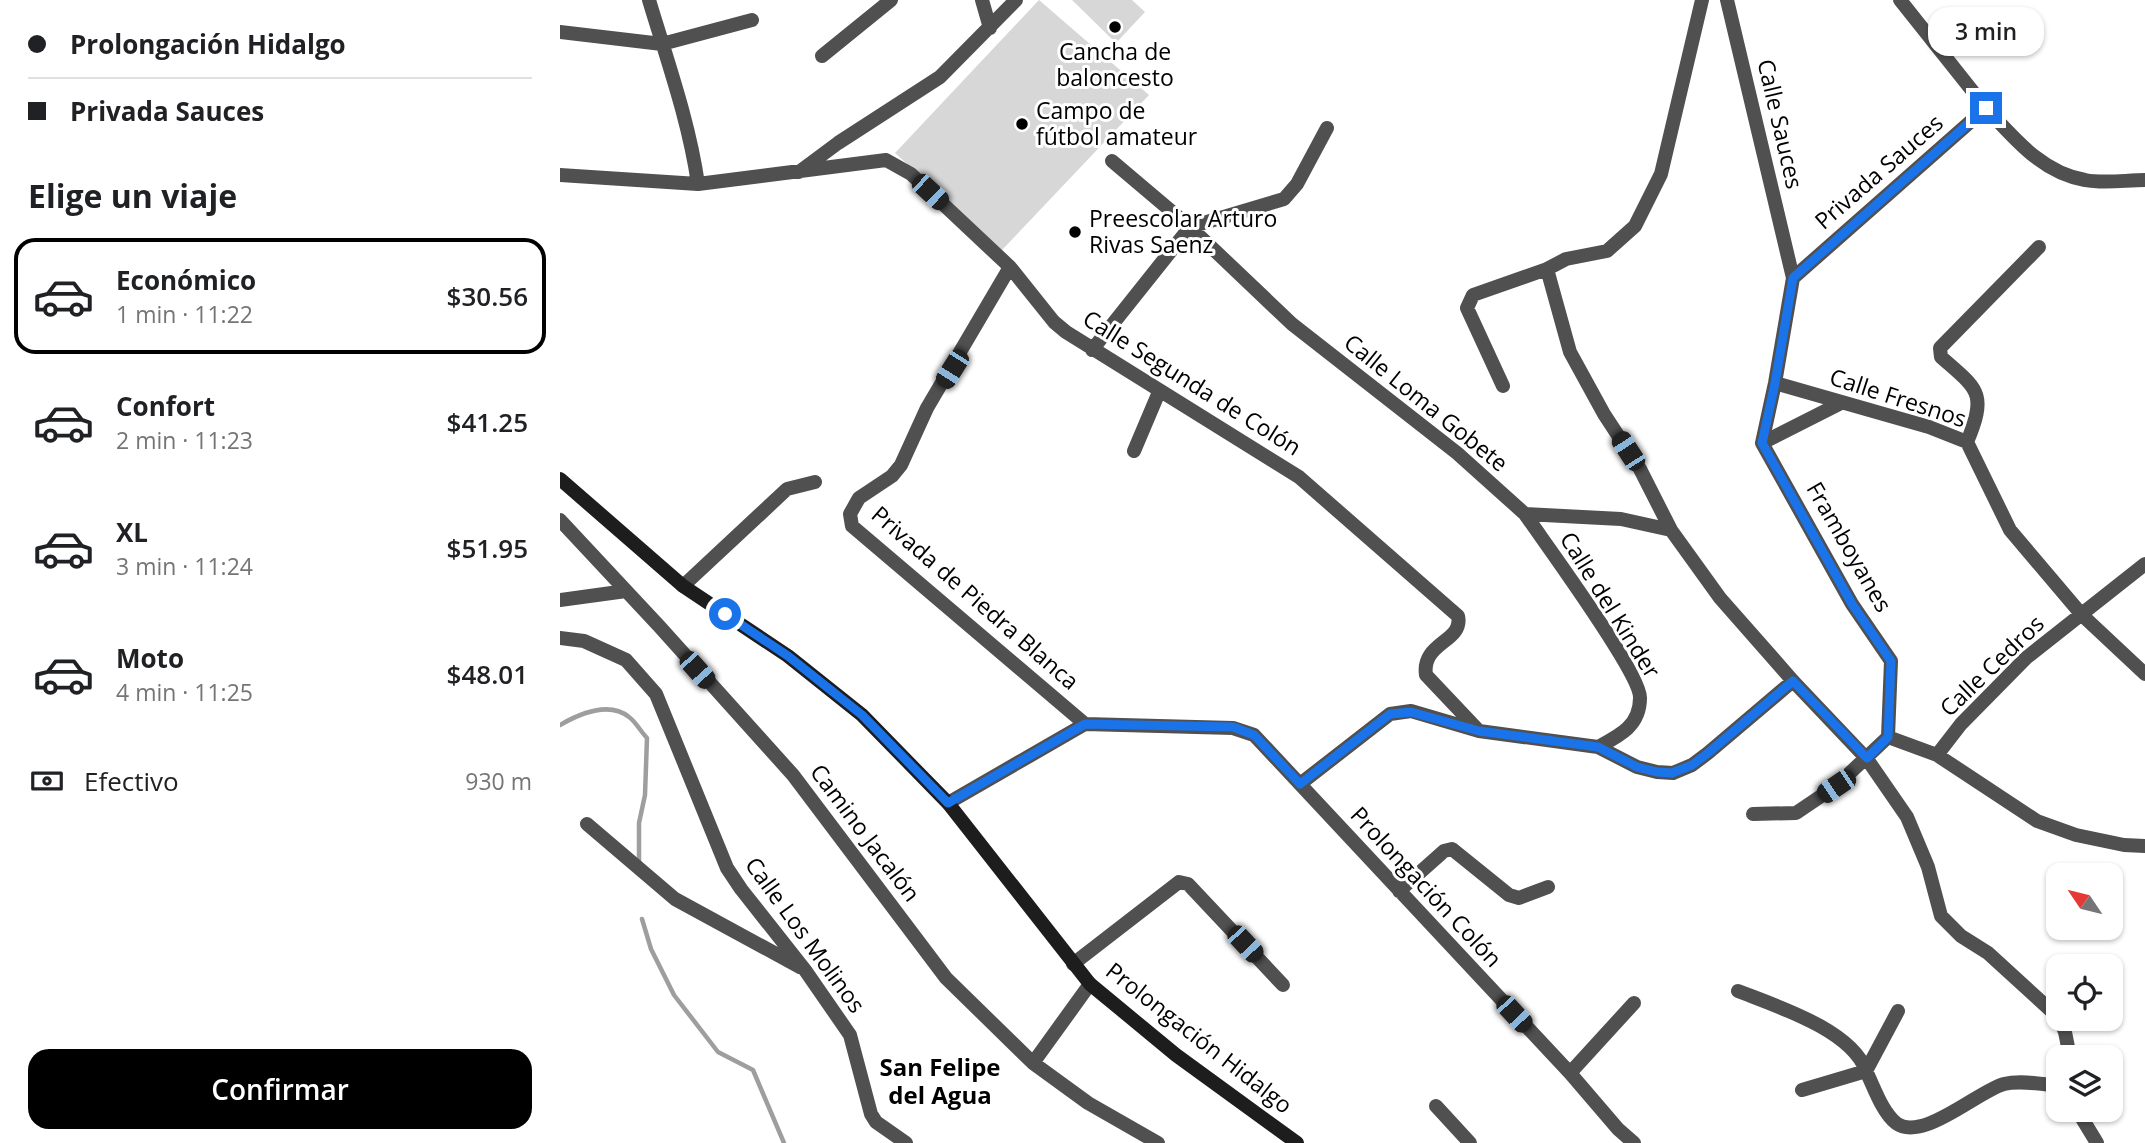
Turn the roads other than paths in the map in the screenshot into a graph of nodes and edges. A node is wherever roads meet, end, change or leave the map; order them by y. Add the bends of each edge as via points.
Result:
1 (649, 0) edge
2 (891, 0) edge
3 (982, 0) edge
4 (1016, 0) edge
5 (1702, 0) edge
6 (1727, 0) edge
7 (1900, 0) edge
8 (752, 20) dead end
9 (990, 27) junction
10 (560, 33) edge
11 (662, 44) junction
12 (822, 57) dead end
13 (1986, 108) junction
14 (1327, 128) dead end
15 (1112, 161) dead end
16 (798, 173) junction
17 (560, 176) edge
18 (2145, 180) edge
19 (698, 184) junction
20 (1190, 227) junction
21 (2039, 247) dead end
22 (1010, 267) junction
23 (1547, 269) junction
24 (1793, 278) junction
25 (1092, 350) junction
26 (1775, 383) junction
27 (1503, 386) dead end
28 (1158, 391) junction
29 (1841, 403) junction
30 (1967, 442) junction
31 (1762, 443) junction
32 (1134, 451) dead end
33 (560, 480) edge
34 (815, 482) dead end
35 (1525, 513) junction
36 (560, 520) edge
37 (1671, 530) junction
38 (2145, 564) edge
39 (683, 586) junction
40 (626, 591) junction
41 (560, 600) edge
42 (2082, 615) junction
43 (560, 638) edge
44 (2145, 674) edge
45 (1793, 681) junction
46 (1085, 724) junction
47 (1479, 731) junction
48 (1888, 737) junction
49 (1598, 747) junction
50 (1937, 755) junction
51 (1867, 758) junction
52 (1300, 784) junction
53 (948, 803) junction
54 (1753, 814) dead end
55 (587, 824) dead end
56 (2145, 846) edge
57 (1548, 887) dead end
58 (1399, 891) junction
59 (1073, 964) junction
60 (806, 970) junction
61 (1090, 984) junction
62 (1283, 985) dead end
63 (1738, 991) dead end
64 (1634, 1003) dead end
65 (2046, 1003) edge
66 (1898, 1011) dead end
67 (1033, 1063) junction
68 (1866, 1071) junction
69 (1570, 1073) junction
70 (2046, 1084) edge
71 (1802, 1090) dead end
72 (1436, 1106) dead end
73 (2084, 1122) edge
74 (906, 1143) edge
75 (1158, 1143) edge
76 (1297, 1143) edge
77 (1470, 1143) edge
78 (1634, 1143) edge
79 (2097, 1143) edge

1 - 11 street
2 - 12 street
3 - 9 street
4 - 9 street
5 - 23 street via 1661,174 1635,226 1607,251 1566,259
6 - 24 street, Calle Sauces
7 - 13 street
8 - 11 street
9 - 16 street via 940,78
10 - 11 street
11 - 19 street
13 - 18 street via 2026,150 2054,170 2086,180
13 - 24 street, Privada Sauces
14 - 20 street via 1284,199
15 - 20 street, Calle Loma Gobete
16 - 19 street, Calle Segunda de Colón
16 - 22 street, Calle Segunda de Colón via 886,160 911,174
17 - 19 street, Calle Segunda de Colón
20 - 25 street
20 - 35 street, Calle Loma Gobete via 1292,324 1457,453
21 - 30 street via 1940,348 1941,357 1974,387 1979,403
22 - 25 street, Calle Segunda de Colón via 1054,322
22 - 46 street, Privada de Piedra Blanca via 927,408 901,465 859,498 850,513 852,526
23 - 27 street via 1473,295 1467,307
23 - 37 street via 1570,352
24 - 26 street, Calle Sauces
25 - 28 street, Calle Segunda de Colón
26 - 29 street, Calle Fresnos
26 - 31 street
28 - 32 street
28 - 47 street, Calle Segunda de Colón via 1299,477 1458,616 1456,630 1429,653 1424,665 1426,675
29 - 30 street, Calle Fresnos
29 - 31 street
30 - 42 street, Calle Fresnos via 2010,530
31 - 48 street, Framboyanes via 1852,604 1891,661
33 - 39 street, Prolongación Hidalgo
34 - 39 street via 787,489
35 - 37 street via 1621,519
35 - 49 street, Calle del Kinder via 1595,615 1641,696 1637,717 1625,733
36 - 40 street, Camino Jacalón
37 - 45 street via 1720,598
38 - 42 street, Calle Cedros
39 - 53 street, Prolongación Hidalgo via 788,656 862,715
40 - 41 street
40 - 67 street, Camino Jacalón via 793,775 946,978
42 - 44 street, Calle Fresnos
42 - 50 street, Calle Cedros via 2026,659
43 - 60 street, Calle Los Molinos via 584,641 626,660 656,694 727,868
45 - 49 street via 1708,753 1672,773 1637,767
45 - 51 street
46 - 52 street, Prolongación Colón via 1233,727 1254,735
46 - 53 street
47 - 49 street
47 - 52 street via 1411,712 1390,714
48 - 50 street
48 - 51 street
50 - 56 street via 2037,821 2076,835
51 - 54 street via 1796,813
51 - 65 street via 1907,817 1928,867 1941,916
52 - 58 street, Prolongación Colón
53 - 59 street, Prolongación Hidalgo
55 - 60 street via 674,899
57 - 58 street via 1519,898 1509,895 1452,849
58 - 69 street, Prolongación Colón
59 - 61 street, Prolongación Hidalgo
59 - 62 street via 1179,882 1188,884
60 - 74 street, Calle Los Molinos via 850,1035 871,1114
61 - 67 street
61 - 76 street, Prolongación Hidalgo via 1176,1055
63 - 68 street via 1829,1029 1863,1062
64 - 69 street
66 - 68 street
67 - 75 street, Camino Jacalón via 1088,1104
68 - 70 street via 1888,1114 1897,1124 1913,1128 1940,1119 2004,1084
68 - 71 street
69 - 78 street, Prolongación Colón
72 - 77 street
73 - 79 street

